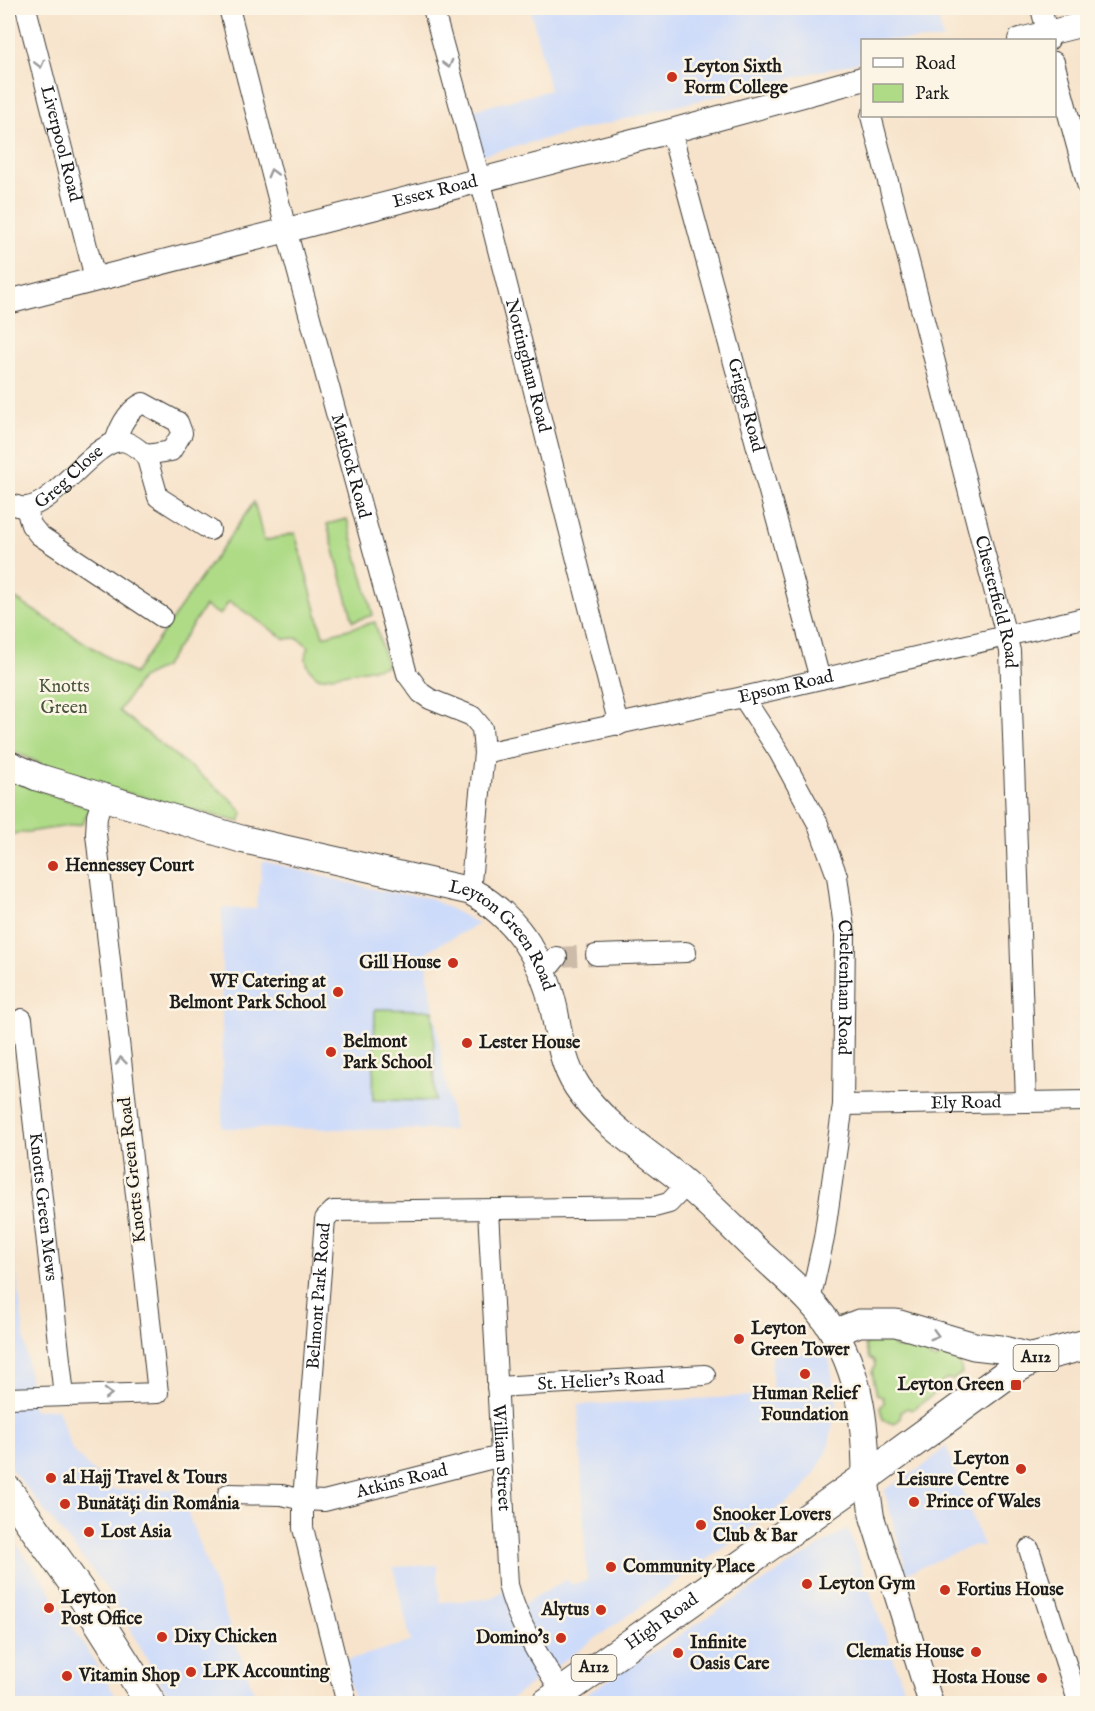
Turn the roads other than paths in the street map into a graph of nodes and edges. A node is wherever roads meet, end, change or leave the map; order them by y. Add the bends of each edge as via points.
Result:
1 (26, 8) edge
2 (229, 8) edge
3 (433, 8) edge
4 (1041, 8) edge
5 (1088, 23) edge
6 (1048, 37) edge
7 (1029, 39) edge
8 (1056, 69) edge
9 (861, 80) edge
10 (871, 117) edge
11 (670, 131) junction
12 (480, 179) junction
13 (1088, 187) edge
14 (286, 230) junction
15 (95, 278) junction
16 (8, 302) edge
17 (115, 442) junction
18 (146, 455) junction
19 (16, 505) edge
20 (210, 530) dead end
21 (162, 617) dead end
22 (1088, 617) edge
23 (1006, 636) junction
24 (820, 679) junction
25 (742, 697) junction
26 (619, 725) junction
27 (484, 753) junction
28 (8, 764) edge
29 (103, 797) junction
30 (470, 891) junction
31 (686, 952) dead end
32 (596, 955) tunnel mouth
33 (22, 1019) dead end
34 (1088, 1101) edge
35 (1026, 1102) junction
36 (843, 1105) junction
37 (687, 1184) junction
38 (488, 1210) junction
39 (810, 1301) junction
40 (834, 1333) junction
41 (1088, 1344) edge
42 (974, 1346) junction
43 (1034, 1358) junction
44 (705, 1375) dead end
45 (990, 1385) junction
46 (497, 1387) junction
47 (64, 1396) junction
48 (8, 1398) edge
49 (501, 1456) junction
50 (866, 1477) junction
51 (8, 1491) edge
52 (228, 1494) dead end
53 (303, 1500) junction
54 (1029, 1549) dead end
55 (554, 1698) edge
56 (151, 1704) edge
57 (347, 1704) edge
58 (931, 1704) edge
59 (1079, 1704) edge

1 -> 15 street, Liverpool Road
14 -> 2 street, Matlock Road
3 -> 12 street, Nottingham Road
4 - 6 street
5 - 6 street
6 - 7 street
8 - 13 street
9 - 11 street, Essex Road
10 - 23 street, Chesterfield Road
11 - 12 street, Essex Road
11 - 24 street, Griggs Road
12 - 14 street, Essex Road
12 - 26 street, Nottingham Road
14 - 15 street, Essex Road
14 - 27 street, Matlock Road via 407,674 430,699 472,717 482,729
15 - 16 street, Essex Road
17 - 18 street, Greg Close via 126,442
17 - 18 street via 133,408 143,403 178,422 182,433 171,451
17 - 19 street, Greg Close via 100,450 42,502
18 - 20 street via 158,497
19 - 21 street, Greg Close via 39,535
22 - 23 street, Epsom Road
23 - 24 street, Epsom Road
23 - 35 street, Chesterfield Road via 1010,651
24 - 25 street, Epsom Road
25 - 26 street, Epsom Road
25 - 36 street, Cheltenham Road via 779,752 818,824 837,876 845,935
26 - 27 street, Epsom Road
27 - 30 street, Matlock Road
28 - 29 main road, Leyton Green Road
29 - 30 main road, Leyton Green Road via 241,839
47 -> 29 street, Knotts Green Road via 158,1393 96,834
30 - 37 main road, Leyton Green Road via 507,918 550,965 562,1053 576,1085 600,1116
31 - 32 street
33 - 47 street, Knotts Green Mews
34 - 35 street, Ely Road
35 - 36 street, Ely Road
36 - 39 street, Cheltenham Road via 824,1239
37 - 38 street, Belmont Park Road via 669,1203 654,1206
37 - 39 main road, Leyton Green Road
38 - 46 street, William Street
38 - 53 street, Belmont Park Road via 333,1211 325,1220
39 - 40 main road, Leyton Green Road
40 -> 42 main road via 858,1323 896,1323
40 - 50 main road, Leyton Green Road via 859,1391
41 - 43 main road, A112
42 - 43 main road
42 - 45 main road
43 - 45 main road, A112
44 - 46 street, St. Helier's Road
45 - 50 main road, A112
46 - 49 street, William Street
47 - 48 street, Knotts Green Road
49 - 53 street, Atkins Road via 324,1501
49 - 55 street, William Street via 508,1585
50 - 55 main road, High Road / A112
50 - 58 street via 875,1526
51 - 56 main road via 80,1592
52 - 53 street, Atkins Road via 282,1495
53 - 57 street, Belmont Park Road via 303,1528
54 - 59 street

